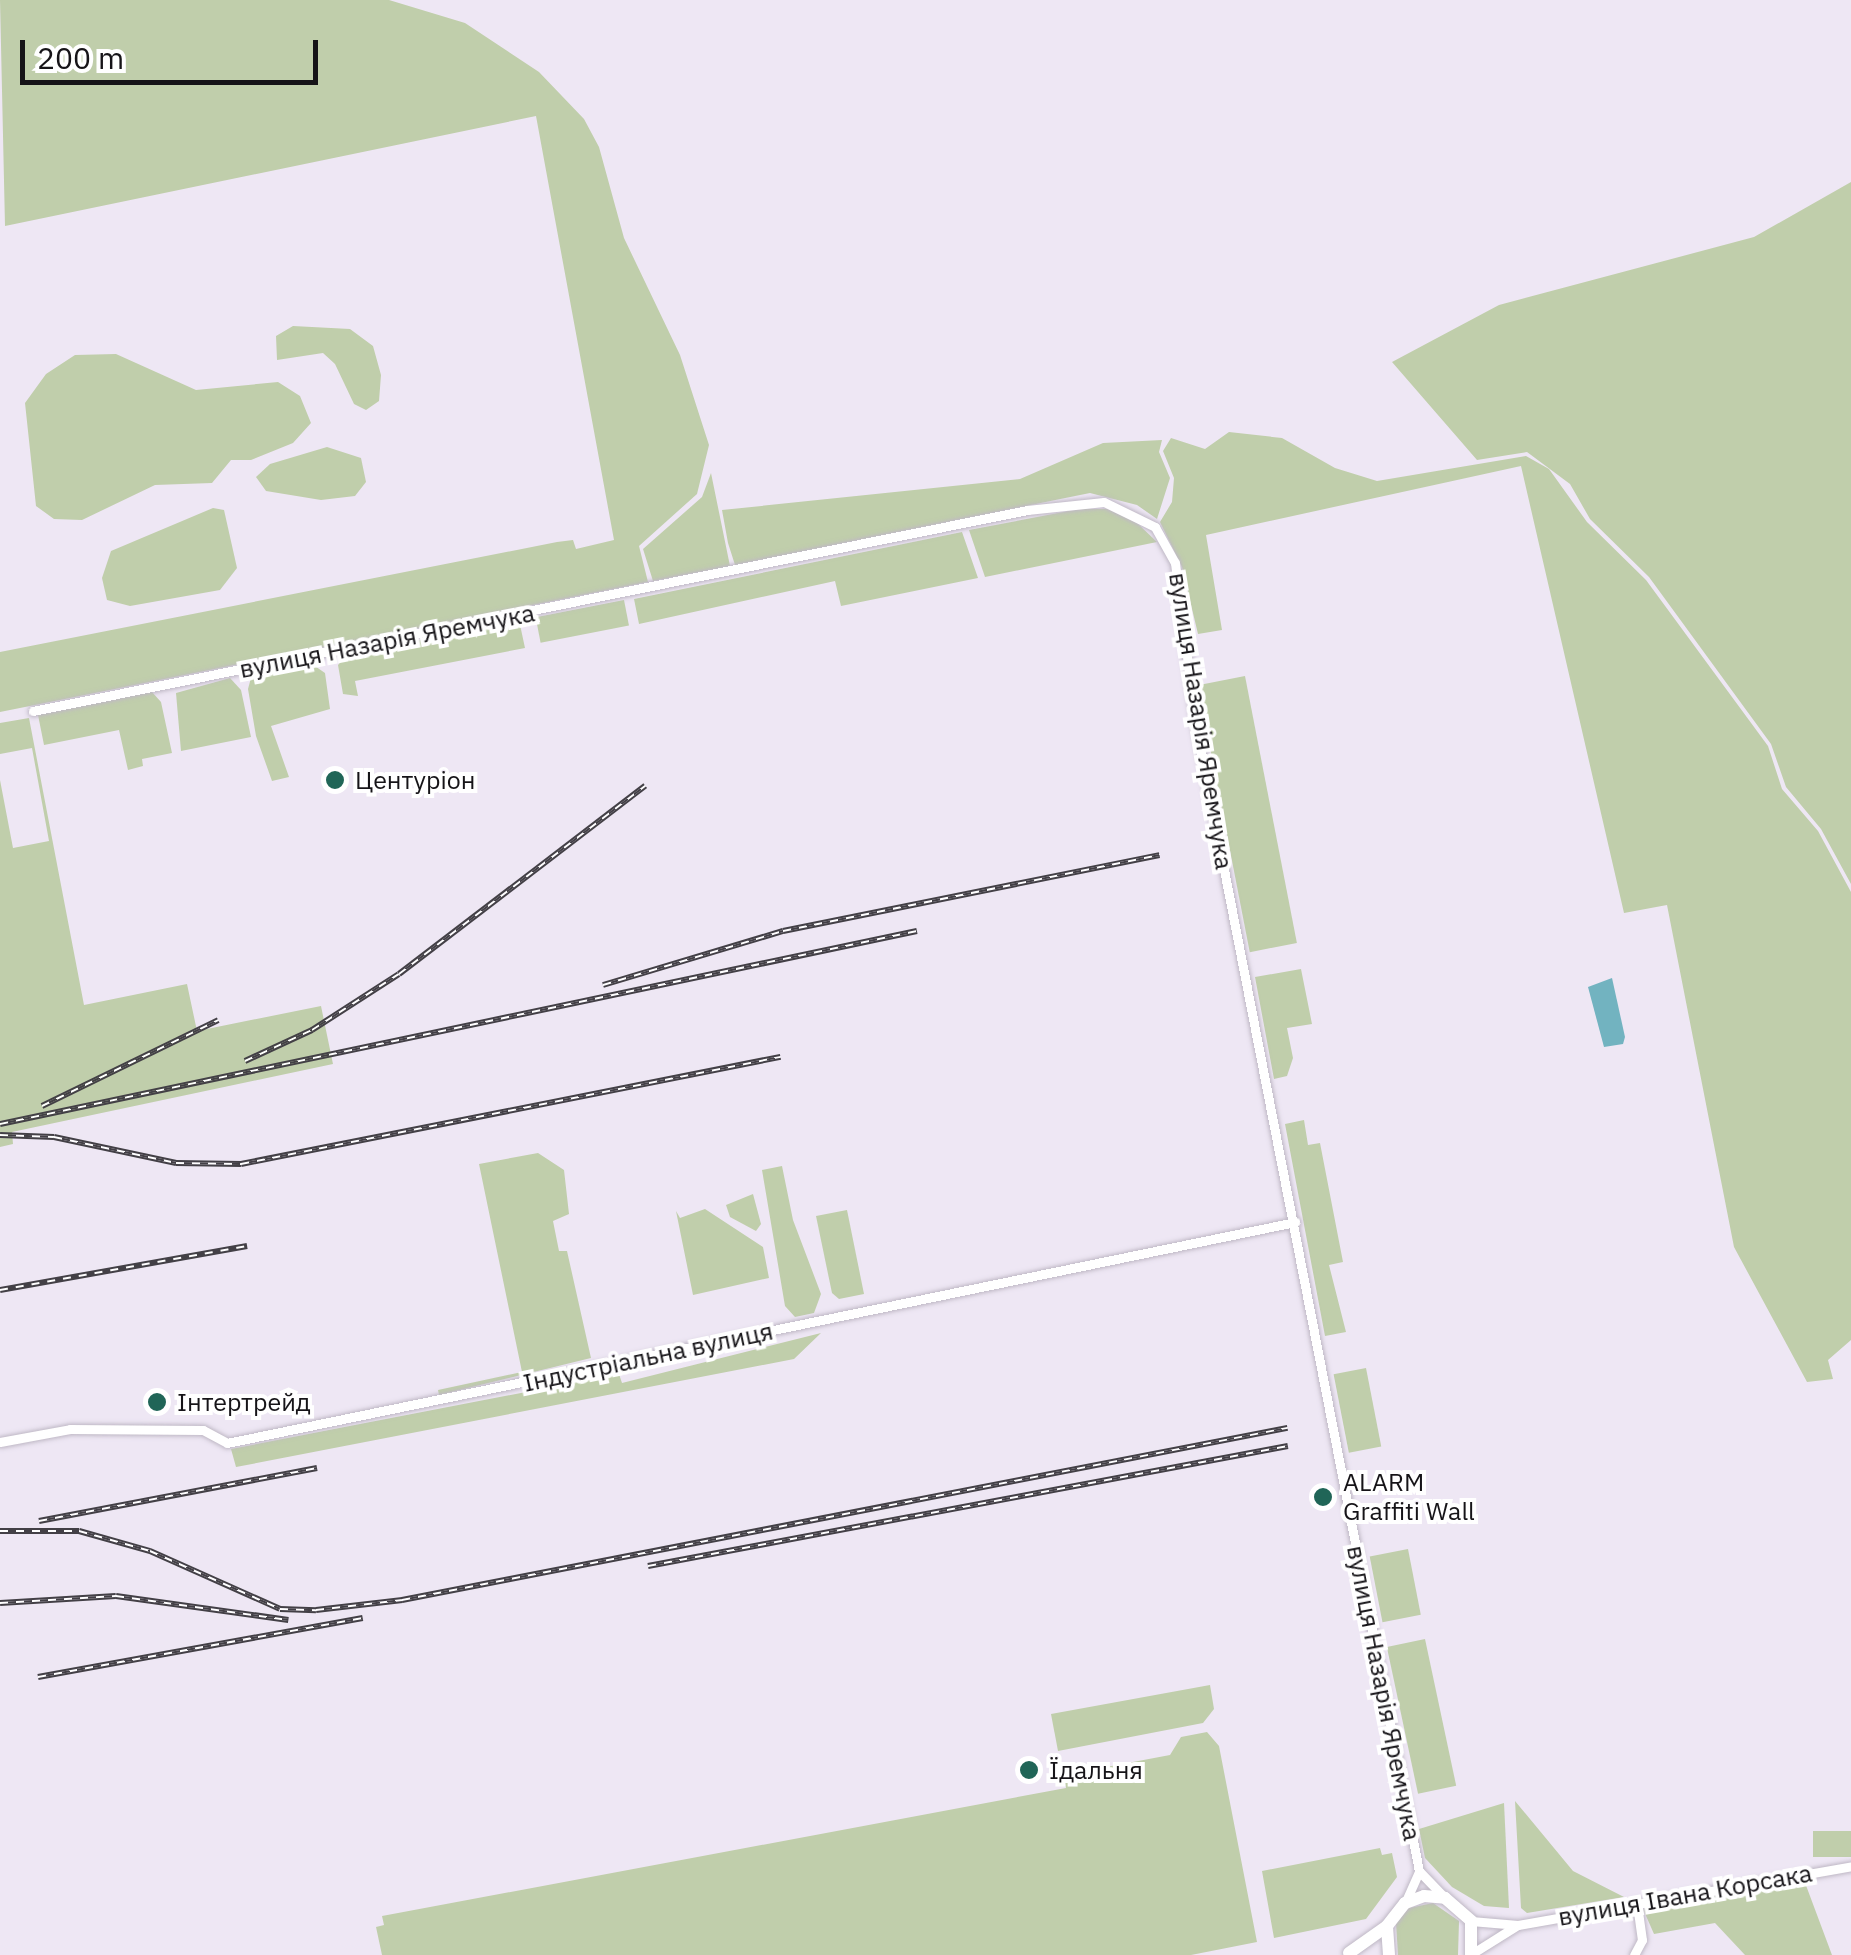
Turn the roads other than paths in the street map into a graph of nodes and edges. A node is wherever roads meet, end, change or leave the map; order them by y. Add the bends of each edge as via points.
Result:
1 (33, 712) dead end
2 (1295, 1222) junction
3 (0, 1442) edge
4 (1851, 1866) edge
5 (1419, 1871) junction
6 (1445, 1898) junction
7 (1405, 1903) junction
8 (1637, 1904) junction
9 (1470, 1922) junction
10 (1518, 1925) junction
11 (1387, 1926) junction
12 (1349, 1954) edge
13 (1472, 1954) edge
14 (1389, 1955) edge
15 (1634, 1955) edge

1 - 2 street, вулиця Назарія Яремчука via 1026,510 1104,502 1155,527 1175,563 1196,726
2 - 3 street, Індустріальна вулиця via 227,1443 203,1430 88,1430
2 - 5 street, вулиця Назарія Яремчука
4 - 8 street, вулиця Івана Корсака
5 - 6 street, вулиця Назарія Яремчука
5 - 7 street, вулиця Назарія Яремчука
6 - 7 street
6 - 9 street
7 - 11 street
8 - 10 street, вулиця Івана Корсака
8 - 15 street via 1642,1940
9 - 10 street, вулиця Івана Корсака
9 - 13 street
10 - 13 street, вулиця Івана Корсака
11 - 12 street
11 - 14 street

